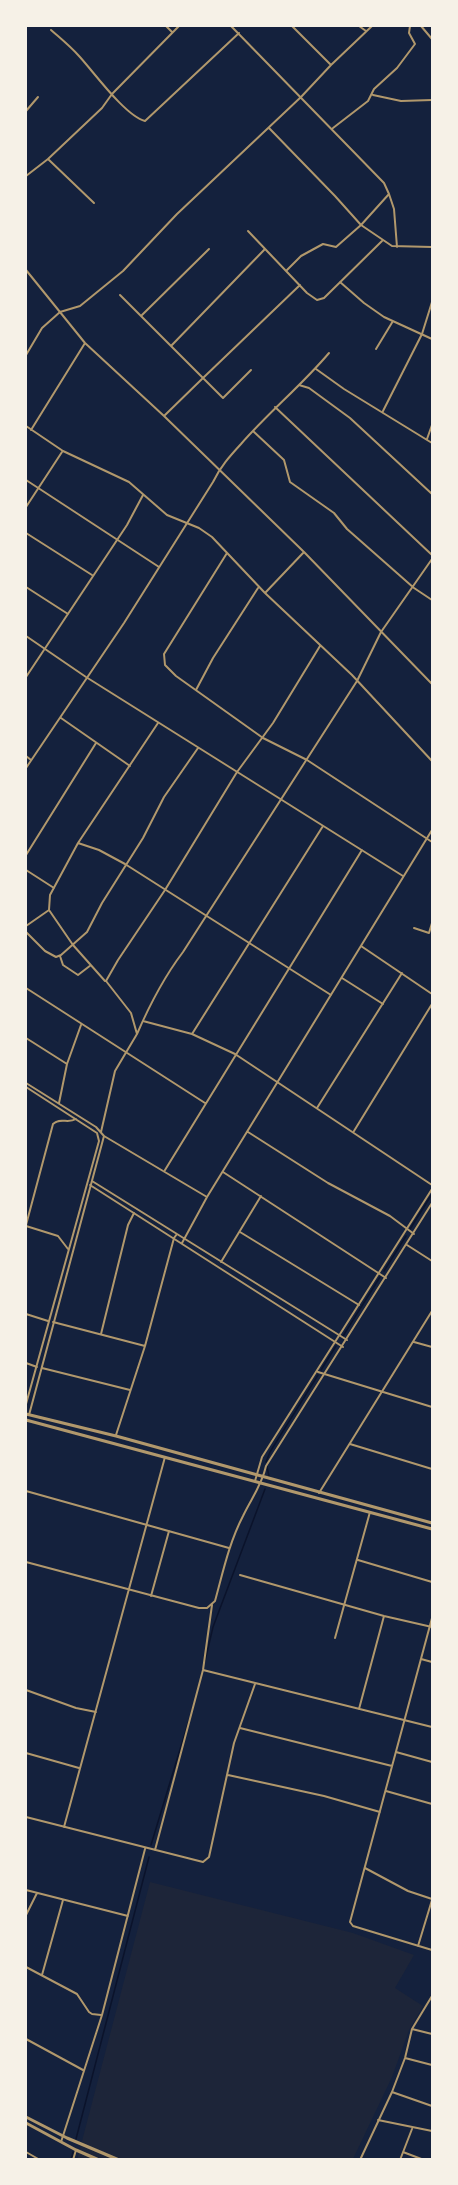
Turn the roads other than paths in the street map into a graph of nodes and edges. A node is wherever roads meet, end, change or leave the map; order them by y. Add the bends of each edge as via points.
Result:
1 (166, 26) edge
2 (179, 26) edge
3 (231, 26) edge
4 (292, 26) edge
5 (359, 26) edge
6 (372, 26) edge
7 (410, 26) edge
8 (422, 26) edge
9 (51, 30) dead end
10 (366, 31) junction
11 (172, 32) junction
12 (239, 33) junction
13 (432, 39) edge
14 (331, 64) junction
15 (112, 94) junction
16 (372, 95) junction
17 (302, 97) junction
18 (38, 98) dead end
19 (432, 100) edge
20 (26, 111) edge
21 (268, 127) junction
22 (333, 128) junction
23 (48, 159) junction
24 (26, 176) edge
25 (389, 194) junction
26 (94, 203) dead end
27 (361, 225) junction
28 (248, 231) dead end
29 (382, 241) junction
30 (397, 247) junction
31 (432, 247) edge
32 (209, 249) dead end
33 (265, 249) junction
34 (26, 270) edge
35 (287, 270) junction
36 (340, 282) junction
37 (300, 285) junction
38 (120, 295) dead end
39 (432, 302) edge
40 (60, 312) junction
41 (142, 315) junction
42 (393, 321) junction
43 (422, 334) junction
44 (432, 339) edge
45 (85, 343) junction
46 (171, 346) junction
47 (376, 349) dead end
48 (329, 352) dead end
49 (26, 355) edge
50 (316, 369) junction
51 (251, 370) dead end
52 (203, 378) junction
53 (298, 385) junction
54 (275, 407) junction
55 (383, 411) junction
56 (164, 416) junction
57 (432, 425) edge
58 (26, 426) edge
59 (31, 430) junction
60 (253, 430) junction
61 (427, 439) junction
62 (432, 443) edge
63 (63, 451) junction
64 (219, 469) junction
65 (26, 480) edge
66 (38, 488) junction
67 (432, 494) edge
68 (143, 495) junction
69 (26, 507) edge
70 (188, 523) junction
71 (26, 533) edge
72 (117, 540) junction
73 (304, 552) junction
74 (227, 553) junction
75 (432, 557) edge
76 (159, 567) junction
77 (93, 576) junction
78 (26, 587) edge
79 (259, 587) junction
80 (414, 588) junction
81 (265, 593) junction
82 (432, 600) edge
83 (68, 614) junction
84 (381, 632) junction
85 (26, 636) edge
86 (320, 646) junction
87 (44, 649) junction
88 (26, 677) edge
89 (86, 677) junction
90 (357, 681) junction
91 (432, 684) edge
92 (196, 690) junction
93 (60, 718) junction
94 (158, 723) junction
95 (263, 738) junction
96 (96, 743) junction
97 (198, 747) junction
98 (26, 756) edge
99 (31, 760) junction
100 (307, 760) junction
101 (432, 761) edge
102 (130, 766) junction
103 (26, 768) edge
104 (237, 772) junction
105 (281, 800) junction
106 (323, 826) junction
107 (432, 830) edge
108 (427, 839) junction
109 (78, 843) junction
110 (432, 843) edge
111 (362, 850) junction
112 (26, 855) edge
113 (125, 864) junction
114 (26, 870) edge
115 (403, 876) junction
116 (54, 888) junction
117 (165, 890) junction
118 (49, 910) junction
119 (206, 916) junction
120 (432, 923) edge
121 (26, 926) edge
122 (414, 928) dead end
123 (26, 932) edge
124 (250, 942) junction
125 (73, 945) junction
126 (361, 946) junction
127 (60, 956) junction
128 (92, 965) junction
129 (288, 967) junction
130 (402, 973) junction
131 (342, 978) junction
132 (106, 981) junction
133 (26, 988) edge
134 (432, 994) edge
135 (331, 995) junction
136 (383, 1004) junction
137 (432, 1004) edge
138 (143, 1021) junction
139 (81, 1025) junction
140 (137, 1034) junction
141 (192, 1034) junction
142 (26, 1038) edge
143 (126, 1054) junction
144 (235, 1054) junction
145 (67, 1064) junction
146 (277, 1083) junction
147 (26, 1085) edge
148 (59, 1103) junction
149 (206, 1104) junction
150 (316, 1108) junction
151 (76, 1119) junction
152 (101, 1132) junction
153 (248, 1132) junction
154 (354, 1132) junction
155 (104, 1136) junction
156 (165, 1170) junction
157 (224, 1172) junction
158 (89, 1179) junction
159 (93, 1181) junction
160 (88, 1183) junction
161 (91, 1186) junction
162 (432, 1187) edge
163 (261, 1196) junction
164 (207, 1197) junction
165 (432, 1203) edge
166 (134, 1213) junction
167 (26, 1225) edge
168 (407, 1228) junction
169 (240, 1232) junction
170 (177, 1234) junction
171 (414, 1234) junction
172 (174, 1238) junction
173 (184, 1239) junction
174 (182, 1243) junction
175 (406, 1245) junction
176 (69, 1250) junction
177 (432, 1261) edge
178 (221, 1262) junction
179 (379, 1274) junction
180 (386, 1278) junction
181 (359, 1305) junction
182 (432, 1311) edge
183 (26, 1314) edge
184 (48, 1321) junction
185 (53, 1322) junction
186 (101, 1334) junction
187 (339, 1335) junction
188 (347, 1340) junction
189 (335, 1341) junction
190 (414, 1342) junction
191 (145, 1346) junction
192 (343, 1347) junction
193 (432, 1347) edge
194 (26, 1364) edge
195 (37, 1367) junction
196 (42, 1368) junction
197 (317, 1371) junction
198 (326, 1373) junction
199 (130, 1390) junction
200 (382, 1390) junction
201 (26, 1404) edge
202 (432, 1407) edge
203 (27, 1414) edge
204 (26, 1422) edge
205 (116, 1436) junction
206 (350, 1444) junction
207 (165, 1457) junction
208 (432, 1469) edge
209 (257, 1474) junction
210 (264, 1477) junction
211 (255, 1481) junction
212 (262, 1483) junction
213 (26, 1491) edge
214 (320, 1493) junction
215 (370, 1512) junction
216 (432, 1523) edge
217 (147, 1524) junction
218 (432, 1529) edge
219 (169, 1531) junction
220 (229, 1548) junction
221 (358, 1560) junction
222 (26, 1562) edge
223 (240, 1575) dead end
224 (432, 1582) edge
225 (128, 1590) junction
226 (151, 1596) junction
227 (212, 1605) junction
228 (345, 1605) junction
229 (384, 1616) junction
230 (432, 1618) edge
231 (431, 1627) edge
232 (335, 1638) dead end
233 (421, 1659) junction
234 (432, 1662) edge
235 (203, 1670) junction
236 (255, 1684) junction
237 (26, 1689) edge
238 (359, 1709) junction
239 (96, 1712) junction
240 (405, 1721) junction
241 (432, 1727) edge
242 (239, 1728) junction
243 (396, 1752) junction
244 (26, 1753) edge
245 (432, 1762) edge
246 (392, 1766) junction
247 (79, 1768) junction
248 (228, 1775) junction
249 (386, 1791) junction
250 (432, 1804) edge
251 (380, 1812) junction
252 (26, 1817) edge
253 (64, 1827) junction
254 (145, 1849) junction
255 (155, 1851) junction
256 (364, 1868) junction
257 (26, 1890) edge
258 (37, 1893) junction
259 (432, 1899) edge
260 (63, 1900) junction
261 (26, 1915) edge
262 (128, 1916) junction
263 (418, 1946) junction
264 (432, 1950) edge
265 (26, 1967) edge
266 (42, 1975) junction
267 (432, 1996) edge
268 (428, 2003) junction
269 (432, 2004) edge
270 (102, 2015) junction
271 (412, 2029) junction
272 (432, 2034) edge
273 (26, 2039) edge
274 (405, 2058) junction
275 (432, 2065) edge
276 (83, 2070) junction
277 (392, 2092) junction
278 (432, 2106) edge
279 (26, 2117) edge
280 (378, 2120) junction
281 (26, 2123) edge
282 (412, 2128) junction
283 (432, 2132) edge
284 (63, 2136) junction
285 (61, 2142) junction
286 (76, 2150) junction
287 (26, 2152) edge
288 (403, 2152) junction
289 (40, 2160) edge
290 (73, 2160) edge
291 (99, 2160) edge
292 (119, 2160) edge
293 (360, 2160) edge
294 (400, 2160) edge
295 (424, 2160) edge

1 - 11 street
2 - 11 street
3 - 12 street
4 - 14 street
5 - 10 street
6 - 10 street
7 - 16 street via 415,44
8 - 13 street
9 - 15 street
10 - 14 street
11 - 15 street
12 - 15 street via 145,121
12 - 17 street
14 - 17 street
15 - 23 street
16 - 19 street
16 - 22 street
17 - 21 street
17 - 22 street
18 - 20 street
21 - 27 street
21 - 40 street via 123,271 80,306
22 - 25 street via 384,183
23 - 24 street
23 - 26 street
25 - 27 street
25 - 30 street
27 - 29 street
27 - 35 street via 336,247 323,244 301,256
28 - 33 street
29 - 30 street
29 - 36 street
30 - 31 street
32 - 41 street
33 - 35 street
33 - 46 street
34 - 40 street
35 - 37 street
36 - 37 street via 319,300
36 - 42 street
37 - 52 street
38 - 41 street
39 - 43 street
40 - 45 street
40 - 49 street via 42,328
41 - 46 street
42 - 43 street
42 - 47 street
43 - 44 street
43 - 55 street
45 - 56 street
45 - 59 street
46 - 52 street
48 - 50 street
50 - 53 street
50 - 55 street
51 - 52 street via 224,399
52 - 56 street
53 - 54 street
53 - 67 street via 309,388 350,418
54 - 60 street
54 - 75 street
55 - 61 street
56 - 64 street
57 - 61 street
58 - 59 street
59 - 63 street
60 - 64 street
60 - 80 street via 284,460 290,482 334,513
61 - 62 street
63 - 66 street
63 - 68 street via 129,482
64 - 70 street
64 - 73 street
65 - 66 street
66 - 69 street
66 - 72 street
68 - 70 street via 167,515
68 - 72 street
70 - 74 street via 206,532
70 - 76 street
71 - 77 street
72 - 76 street
72 - 77 street
73 - 81 street
73 - 84 street
74 - 79 street
74 - 92 street via 164,654 170,671
75 - 80 street
76 - 89 street
77 - 83 street
78 - 83 street
79 - 81 street
79 - 92 street
80 - 82 street
80 - 84 street
81 - 86 street
83 - 87 street
84 - 90 street
84 - 91 street
85 - 87 street
86 - 90 street
86 - 95 street
87 - 88 street
87 - 89 street
89 - 93 street
89 - 94 street
90 - 100 street
90 - 101 street
92 - 95 street
93 - 96 street
93 - 99 street
94 - 97 street
94 - 102 street
95 - 100 street
95 - 104 street
96 - 102 street
96 - 112 street
97 - 104 street
97 - 113 street
98 - 99 street
99 - 103 street
100 - 105 street
100 - 108 street
102 - 109 street
104 - 105 street
104 - 117 street
105 - 106 street
105 - 119 street
106 - 111 street
106 - 124 street
107 - 108 street
108 - 110 street
108 - 115 street
109 - 113 street
109 - 116 street
111 - 115 street
111 - 129 street
113 - 117 street
113 - 125 street via 87,932
114 - 116 street
115 - 126 street
116 - 118 street
117 - 119 street
117 - 132 street
118 - 121 street
118 - 125 street
119 - 124 street
119 - 138 street via 171,968
120 - 122 street via 429,933
123 - 127 street via 45,951
124 - 129 street
124 - 141 street
125 - 127 street
125 - 128 street
126 - 130 street
126 - 131 street
127 - 128 street via 63,965 78,975
128 - 132 street
129 - 135 street
129 - 144 street
130 - 134 street
130 - 136 street
131 - 135 street
131 - 136 street
132 - 140 street via 131,1012
133 - 139 street
135 - 146 street
136 - 150 street
137 - 154 street
138 - 140 street
138 - 141 street
139 - 143 street
139 - 145 street
140 - 143 street
141 - 144 street
142 - 145 street
143 - 149 street
143 - 152 street via 113,1077
144 - 146 street
144 - 149 street
145 - 148 street
146 - 150 street
146 - 153 street
147 - 148 street
147 - 151 street
148 - 152 street
149 - 156 street
150 - 154 street
151 - 158 street via 99,1137
151 - 167 street via 53,1124
152 - 155 street
153 - 157 street
153 - 168 street
154 - 162 street
155 - 156 street
155 - 159 street
156 - 164 street
157 - 163 street
157 - 164 street
158 - 159 street
158 - 160 street
159 - 161 street
159 - 170 street
160 - 161 street
160 - 176 street
161 - 166 street
161 - 185 street
162 - 168 street
163 - 169 street
163 - 179 street
164 - 173 street
165 - 171 street
166 - 172 street
166 - 186 street
167 - 176 street via 60,1237
168 - 171 street
168 - 179 street
169 - 178 street
169 - 181 street
170 - 172 street
170 - 173 street
171 - 175 street
172 - 174 street
172 - 191 street
173 - 174 street
173 - 178 street
174 - 189 street
175 - 177 street
175 - 180 street
176 - 184 street
178 - 187 street
179 - 180 street
179 - 181 street
180 - 188 street
181 - 187 street
182 - 190 street
183 - 184 street
184 - 195 street
185 - 186 street
185 - 196 street
186 - 191 street
187 - 188 street
187 - 189 street
188 - 192 street
189 - 192 street
189 - 197 street
190 - 193 street
190 - 200 street
191 - 199 street
192 - 198 street
194 - 195 street
195 - 201 street
196 - 199 street
196 - 203 street
197 - 198 street
197 - 209 street via 262,1457
198 - 200 street
198 - 210 street via 270,1459
199 - 205 street
200 - 202 street
200 - 206 street
203 - 204 street
203 - 205 street
204 - 207 street
205 - 209 street
206 - 208 street
206 - 214 street
207 - 211 street
207 - 217 street
209 - 210 street
209 - 211 street
210 - 212 street
210 - 214 street
211 - 212 street
212 - 215 street
212 - 220 street
213 - 217 street
214 - 216 street
215 - 218 street
215 - 221 street
217 - 219 street
217 - 225 street
219 - 220 street
219 - 226 street
220 - 227 street
221 - 224 street
221 - 228 street
222 - 225 street
223 - 228 street
225 - 226 street
225 - 239 street
226 - 227 street via 199,1608
227 - 235 street
228 - 229 street
228 - 232 street
229 - 231 street
229 - 238 street
230 - 231 street
231 - 233 street
233 - 234 street
233 - 240 street
235 - 236 street
235 - 255 street
236 - 238 street
236 - 242 street
237 - 239 street
238 - 240 street
239 - 247 street
240 - 241 street
240 - 243 street
242 - 246 street
242 - 248 street
243 - 245 street
243 - 246 street
244 - 247 street
246 - 249 street
247 - 253 street
248 - 251 street
248 - 255 street via 207,1861
249 - 250 street
249 - 251 street
251 - 256 street
252 - 253 street
253 - 254 street
254 - 255 street
254 - 262 street
256 - 259 street
256 - 263 street via 351,1925
257 - 258 street
258 - 260 street
258 - 261 street
259 - 263 street
260 - 262 street
260 - 266 street
262 - 270 street
263 - 264 street
265 - 266 street
266 - 270 street via 77,1994 92,2014
267 - 268 street
268 - 269 street
268 - 271 street
270 - 276 street
271 - 272 street
271 - 274 street
273 - 276 street
274 - 275 street
274 - 277 street
276 - 284 street
277 - 278 street
277 - 280 street
279 - 284 street
280 - 282 street
280 - 293 street
281 - 285 street
282 - 283 street
282 - 288 street
284 - 285 street
284 - 292 street
285 - 286 street
286 - 290 street
286 - 291 street
287 - 289 street
288 - 294 street
288 - 295 street

